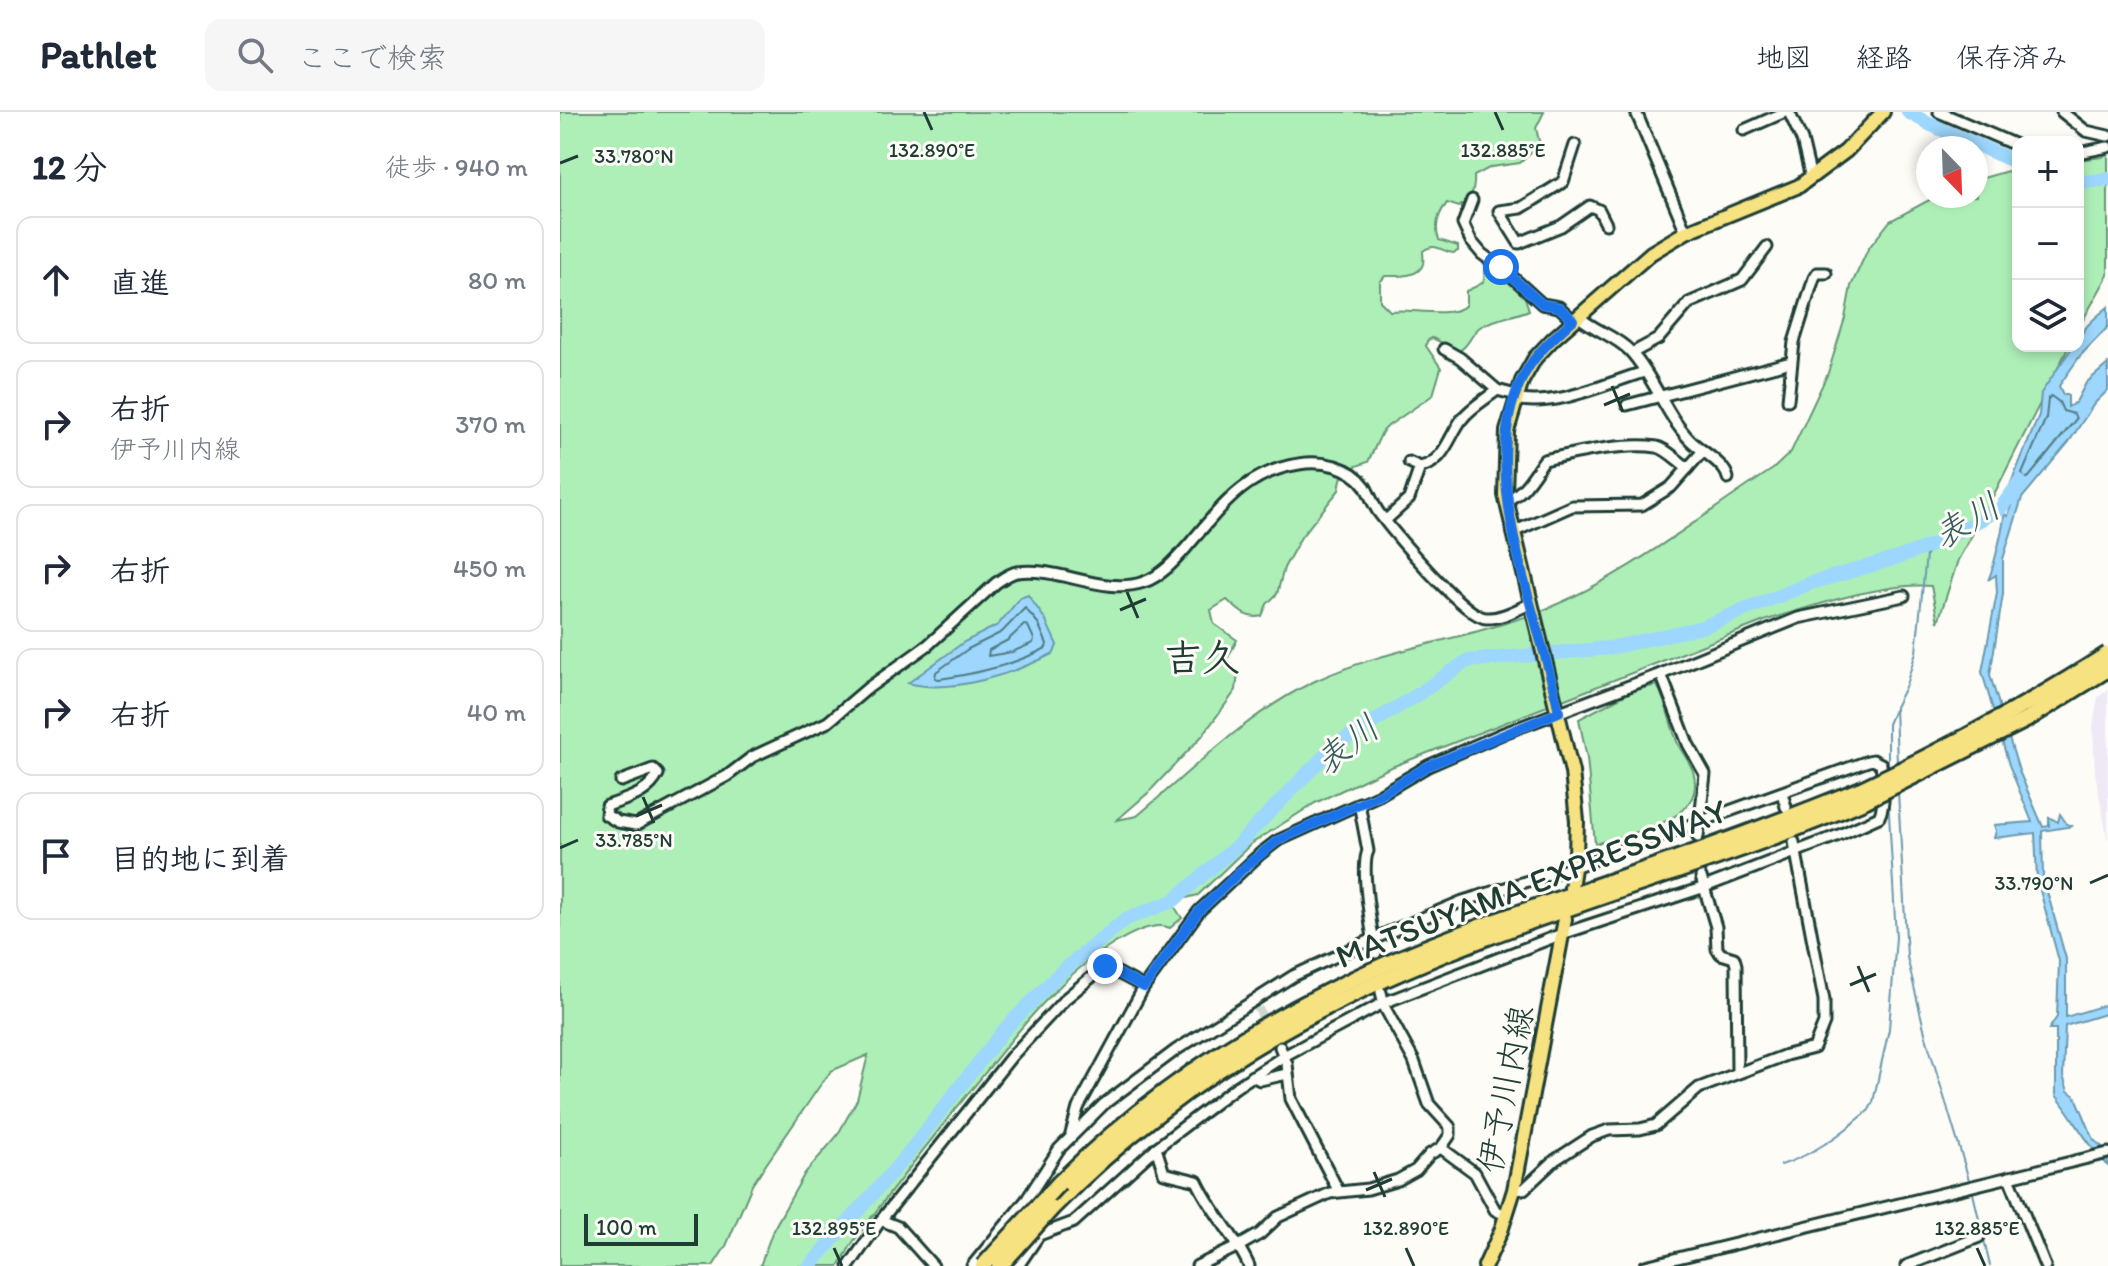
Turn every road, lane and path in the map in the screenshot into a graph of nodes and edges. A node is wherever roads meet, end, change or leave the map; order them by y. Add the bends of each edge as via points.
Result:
1 (1636, 112) edge
2 (1787, 112) edge
3 (1883, 112) edge
4 (1939, 112) edge
5 (2062, 112) edge
6 (1744, 130) dead end
7 (2108, 136) edge
8 (2012, 143) edge
9 (1575, 145) dead end
10 (2108, 147) edge
11 (2084, 152) edge
12 (1811, 178) junction
13 (1472, 200) dead end
14 (1606, 224) dead end
15 (1686, 232) junction
16 (1767, 247) dead end
17 (1826, 273) dead end
18 (1575, 318) junction
19 (1444, 349) dead end
20 (1632, 353) junction
21 (1791, 362) junction
22 (1644, 372) junction
23 (1497, 390) junction
24 (1661, 395) junction
25 (1516, 397) junction
26 (1788, 400) dead end
27 (1627, 405) dead end
28 (1702, 452) junction
29 (1409, 462) dead end
30 (1420, 467) junction
31 (1688, 468) junction
32 (1728, 478) dead end
33 (1506, 500) junction
34 (1386, 520) junction
35 (1513, 532) junction
36 (1904, 596) dead end
37 (1532, 605) junction
38 (2108, 654) edge
39 (2108, 669) edge
40 (1661, 674) junction
41 (1558, 709) junction
42 (621, 781) dead end
43 (1782, 793) junction
44 (1864, 795) junction
45 (1359, 803) junction
46 (1786, 807) dead end
47 (1698, 822) junction
48 (1698, 837) dead end
49 (1794, 842) dead end
50 (1795, 853) junction
51 (1574, 867) junction
52 (1701, 883) junction
53 (1571, 888) dead end
54 (1565, 919) dead end
55 (1562, 934) junction
56 (1373, 939) junction
57 (1376, 953) dead end
58 (1144, 987) junction
59 (1382, 997) junction
60 (1282, 1052) junction
61 (1737, 1072) junction
62 (1287, 1074) junction
63 (1252, 1076) junction
64 (1071, 1134) junction
65 (1156, 1148) junction
66 (1441, 1148) junction
67 (2108, 1153) edge
68 (2009, 1177) junction
69 (1338, 1190) junction
70 (1514, 1190) junction
71 (1027, 1199) junction
72 (1507, 1216) junction
73 (881, 1220) junction
74 (1039, 1235) junction
75 (1979, 1237) dead end
76 (1239, 1246) junction
77 (930, 1262) edge
78 (849, 1266) edge
79 (972, 1266) edge
80 (983, 1266) edge
81 (1000, 1266) edge
82 (1018, 1266) edge
83 (1197, 1266) edge
84 (1249, 1266) edge
85 (1485, 1266) edge
86 (1645, 1266) edge
87 (1906, 1266) edge
88 (2045, 1266) edge

1 - 15 street
2 - 6 street
2 - 12 street via 1802,140
3 - 12 main road
4 - 8 street
5 - 7 street via 2086,131
9 - 14 street via 1563,182 1521,208 1499,211 1519,243 1561,226 1590,206 1599,210
10 - 11 street
12 - 15 main road
13 - 18 street via 1463,224 1475,247 1542,304
15 - 18 main road via 1651,253
16 - 20 street via 1742,280 1689,303 1658,339
17 - 21 street via 1814,278
18 - 20 street
18 - 25 main road via 1535,358
19 - 23 street
20 - 22 street
21 - 24 street
21 - 26 street
22 - 24 street
22 - 25 street via 1561,397 1529,402
23 - 25 street
23 - 30 street via 1463,417 1432,463
24 - 27 street
24 - 28 street via 1680,429
25 - 33 main road via 1506,445
28 - 31 street
28 - 32 street via 1725,469
29 - 30 street
30 - 34 street via 1409,499
31 - 33 street via 1660,447 1584,452 1544,460 1522,489
31 - 35 street via 1664,493 1642,505 1572,506
33 - 35 main road
34 - 37 street via 1452,596 1478,616 1495,617
34 - 42 street via 1365,486 1338,467 1300,463 1259,475 1153,578 1110,585 1017,572 996,583 928,645 828,722 752,757 654,817 631,825 606,815 607,806 639,794 658,774 653,769
35 - 37 main road
36 - 40 street via 1798,618
37 - 41 main road
38 - 44 highway, MATSUYAMA EXPRESSWAY, bridge
39 - 44 highway, MATSUYAMA EXPRESSWAY, bridge via 2026,720
40 - 41 street
40 - 47 street via 1705,774
41 - 45 street
41 - 51 main road via 1575,788
43 - 46 street
43 - 47 street
43 - 50 street via 1868,761 1881,764 1879,817
44 - 80 highway, MATSUYAMA EXPRESSWAY, bridge via 1483,926 1330,990 1174,1085 1087,1155
44 - 81 highway, MATSUYAMA EXPRESSWAY, bridge via 1754,845 1488,938 1336,1002 1232,1060 1134,1132 1052,1208
45 - 56 street via 1368,851 1365,871
45 - 58 street via 1260,854 1199,911
47 - 48 street
47 - 51 street
49 - 50 street
50 - 52 street
50 - 61 street via 1819,966 1824,1023 1814,1048
51 - 53 main road
51 - 56 street via 1463,901
52 - 55 street
52 - 61 street via 1718,951 1734,958 1736,965
54 - 55 main road, 伊予川内線
55 - 59 street
55 - 70 main road, 伊予川内線
56 - 57 street
56 - 64 street via 1293,976 1255,1005 1176,1050
58 - 64 street via 1078,1108
58 - 73 street via 1105,966 1065,999 1011,1057
59 - 60 street
59 - 66 street via 1429,1104 1450,1127
60 - 62 street
60 - 63 street
61 - 70 street via 1699,1088 1656,1125 1592,1136 1524,1189
62 - 63 street via 1260,1080
62 - 69 street via 1295,1108
63 - 65 street
64 - 71 street
65 - 74 street via 1074,1222
65 - 76 street via 1164,1173 1197,1181
66 - 69 street via 1398,1180 1358,1191
66 - 72 street via 1475,1173 1495,1210
67 - 68 street
68 - 86 street
68 - 88 street
69 - 76 street via 1278,1217
70 - 72 main road, 伊予川内線
71 - 74 street
71 - 79 street
72 - 85 main road, 伊予川内線
73 - 77 street via 898,1227
73 - 78 street
74 - 82 street
75 - 87 street
76 - 83 street
76 - 84 street

